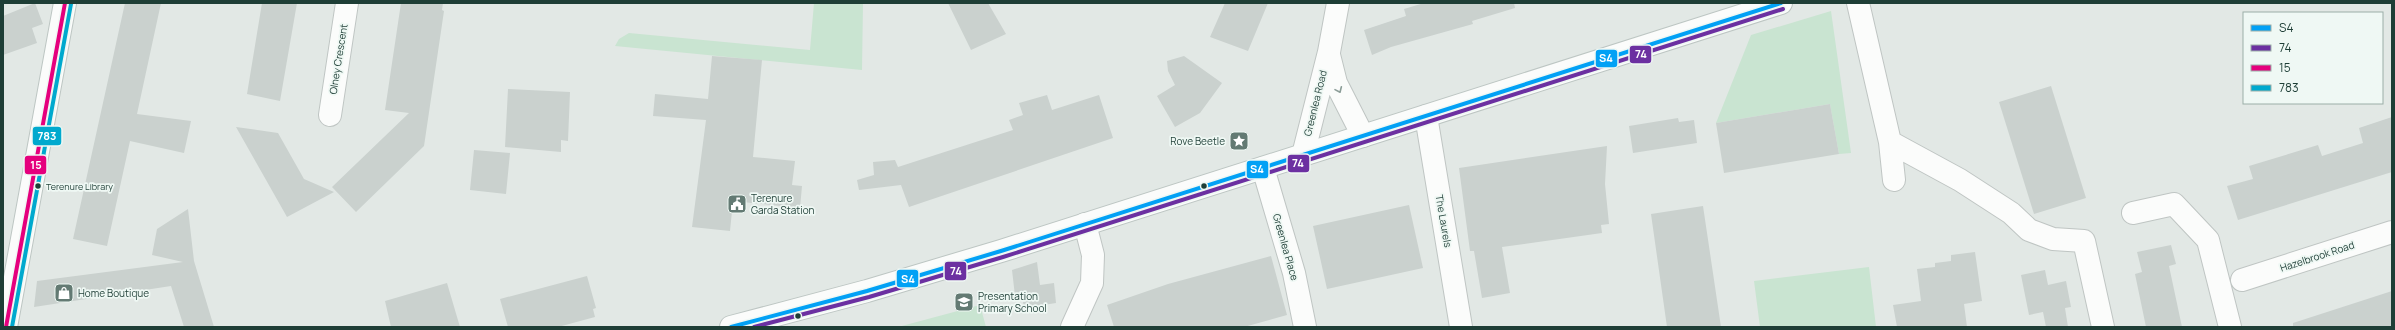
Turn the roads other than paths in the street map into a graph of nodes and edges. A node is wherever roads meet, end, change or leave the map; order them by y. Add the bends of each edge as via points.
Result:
1 (65, 3) edge
2 (347, 3) edge
3 (1338, 3) edge
4 (1781, 3) edge
5 (1858, 3) edge
6 (1329, 52) junction
7 (330, 115) dead end
8 (1426, 116) junction
9 (1363, 136) junction
10 (1890, 142) junction
11 (1303, 155) junction
12 (1263, 168) junction
13 (1894, 180) dead end
14 (2133, 213) dead end
15 (1085, 224) junction
16 (2392, 232) edge
17 (2242, 280) dead end
18 (6, 327) edge
19 (731, 327) edge
20 (1072, 327) edge
21 (1305, 327) edge
22 (1461, 327) edge
23 (2103, 327) edge
24 (2230, 327) edge

1 - 18 street
2 - 7 street, Olney Crescent
3 - 6 street, Greenlea Road
4 - 8 street
5 - 10 street
6 -> 9 street, Greenlea Road via 1336,83
6 - 11 street, Greenlea Road
8 - 9 street
8 - 22 street, The Laurels
9 - 11 street
10 - 13 street
10 - 23 street via 1960,180 2011,214 2028,230 2053,239 2084,241
11 - 12 street
12 - 15 street
12 - 21 street, Greenlea Place via 1294,273
14 - 24 street via 2174,204 2208,240
15 - 19 street via 867,291
15 - 20 street via 1094,255 1092,283
16 - 17 street, Hazelbrook Road

